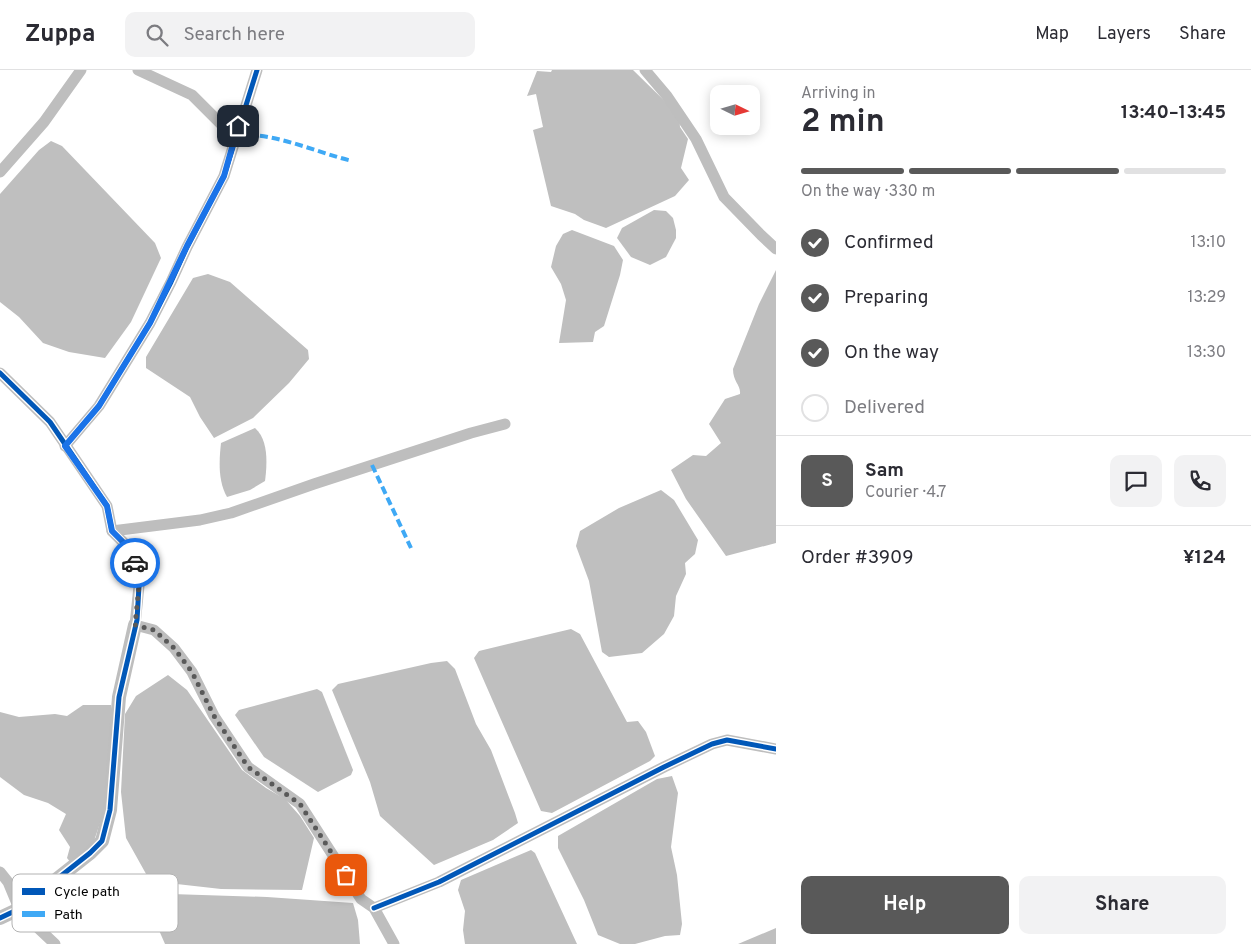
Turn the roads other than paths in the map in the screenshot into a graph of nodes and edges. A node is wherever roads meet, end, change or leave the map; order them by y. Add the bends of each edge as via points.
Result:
1 (81, 70) edge
2 (138, 70) edge
3 (257, 70) edge
4 (645, 70) edge
5 (236, 135) junction
6 (0, 172) edge
7 (776, 249) edge
8 (0, 373) edge
9 (505, 424) dead end
10 (65, 446) junction
11 (112, 531) junction
12 (135, 625) junction
13 (776, 749) edge
14 (0, 872) edge
15 (63, 874) edge
16 (12, 892) edge
17 (374, 908) junction
18 (12, 912) edge
19 (0, 918) edge
20 (43, 932) edge
21 (56, 944) edge
22 (394, 944) edge

1 - 6 street via 44,122
2 - 5 street via 192,96
3 - 5 street
4 - 7 street via 696,139 724,197
5 - 10 street via 224,176 150,323 99,406
8 - 10 street via 50,422
9 - 11 street via 231,513
10 - 11 street via 107,506
11 - 12 street via 133,552 139,586
12 - 15 street via 119,697 110,810 102,841
12 - 17 street via 154,630 174,648 192,672 214,716 248,767 300,804 360,899
13 - 17 street via 727,740 712,744 439,882
14 - 16 street
17 - 22 street
18 - 19 street
20 - 21 street

